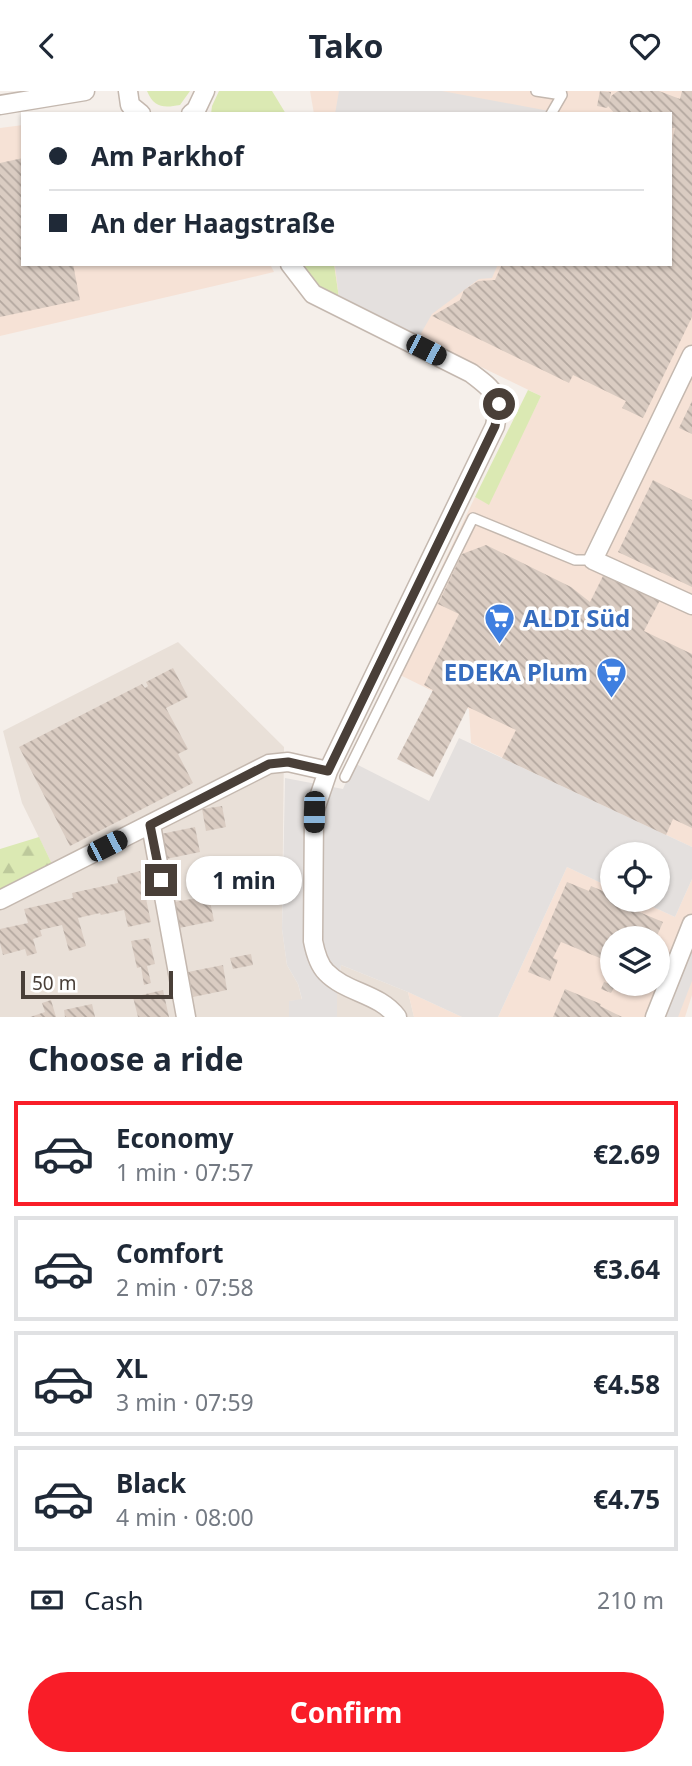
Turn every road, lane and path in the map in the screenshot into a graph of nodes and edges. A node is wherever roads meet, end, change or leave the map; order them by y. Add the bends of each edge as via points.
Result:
1 (85, 91) edge
2 (128, 91) edge
3 (205, 91) edge
4 (536, 91) edge
5 (561, 93) edge
6 (0, 105) edge
7 (139, 112) edge
8 (194, 112) edge
9 (552, 112) edge
10 (292, 266) edge
11 (692, 355) edge
12 (593, 560) junction
13 (692, 605) edge
14 (337, 774) junction
15 (150, 825) junction
16 (0, 900) edge
17 (692, 924) edge
18 (186, 1017) edge
19 (397, 1017) edge
20 (656, 1017) edge

1 - 6 street
2 - 7 street via 130,104
3 - 8 street
4 - 5 lane
5 - 9 lane
10 - 14 street via 313,294 471,373 492,389 499,404 495,426
11 - 12 street
12 - 13 street
12 - 14 lane via 575,560 473,518
14 - 15 street via 288,762 269,764
14 - 19 street via 314,812 313,941 317,958 326,972 388,1005
15 - 16 street
15 - 18 street
17 - 20 street

